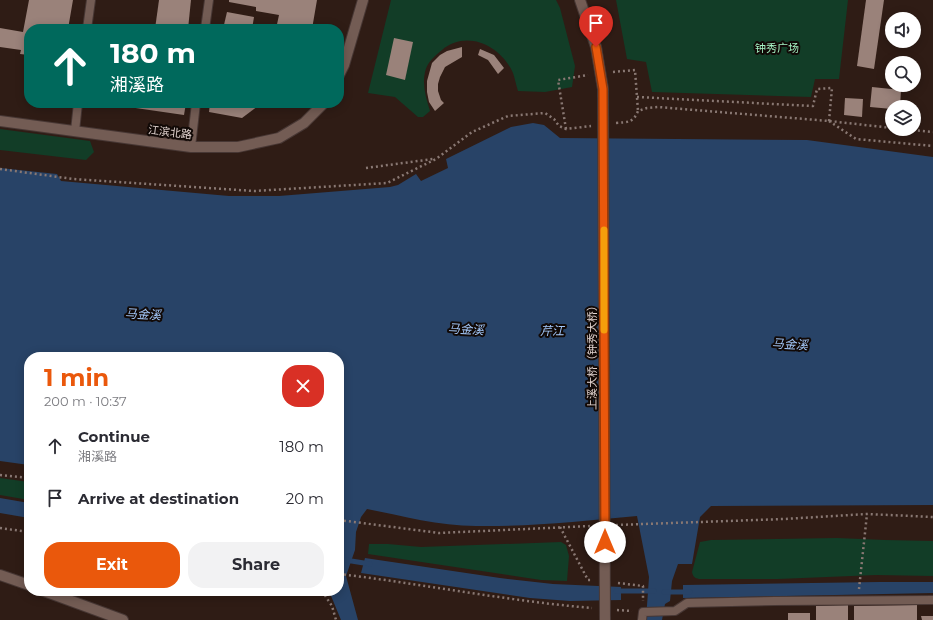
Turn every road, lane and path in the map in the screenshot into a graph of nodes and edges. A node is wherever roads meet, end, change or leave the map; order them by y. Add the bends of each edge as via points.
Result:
1 (91, 0) edge
2 (209, 0) edge
3 (363, 0) edge
4 (580, 0) edge
5 (89, 24) edge
6 (206, 24) edge
7 (344, 65) edge
8 (635, 70) dead end
9 (558, 80) dead end
10 (637, 96) junction
11 (77, 108) edge
12 (195, 108) edge
13 (319, 108) edge
14 (638, 111) junction
15 (0, 121) edge
16 (829, 121) junction
17 (609, 124) dead end
18 (595, 126) dead end
19 (885, 127) edge
20 (566, 129) junction
21 (75, 131) junction
22 (921, 131) edge
23 (933, 132) edge
24 (933, 146) edge
25 (191, 147) junction
26 (436, 158) junction
27 (366, 168) dead end
28 (0, 169) edge
29 (0, 475) edge
30 (24, 477) edge
31 (867, 514) junction
32 (933, 518) edge
33 (344, 521) edge
34 (614, 525) dead end
35 (598, 526) dead end
36 (0, 528) edge
37 (24, 531) edge
38 (0, 575) edge
39 (344, 575) edge
40 (24, 583) edge
41 (58, 596) edge
42 (325, 596) edge
43 (858, 600) junction
44 (933, 600) edge
45 (598, 609) dead end
46 (613, 610) dead end
47 (643, 616) edge
48 (124, 620) edge
49 (336, 620) edge
50 (605, 620) edge

1 - 5 lane
2 - 6 lane
3 - 7 main road
4 - 50 main road, 上溪大桥（钟秀大桥）, bridge via 596,47 603,89
8 - 10 path
9 - 20 path
10 - 14 path
10 - 16 path via 814,106 817,89 832,88
11 - 21 lane
12 - 25 lane
13 - 25 main road, 江滨北路 via 304,123 279,138 238,147
14 - 16 path via 658,107
14 - 17 path via 631,122
15 - 21 main road, 江滨北路
16 - 19 path
16 - 24 path via 856,140
18 - 20 path
20 - 26 path via 544,112 508,116 472,132
21 - 25 main road, 江滨北路
22 - 23 path
26 - 27 path
26 - 28 path via 387,183 254,191 73,179
29 - 30 path
31 - 32 path
31 - 34 path
31 - 43 path
33 - 35 path via 439,534
36 - 37 path
38 - 40 main road
39 - 45 path
41 - 48 main road
42 - 49 path via 332,606
43 - 44 lane
43 - 47 lane via 687,603 675,612
46 - 47 path

